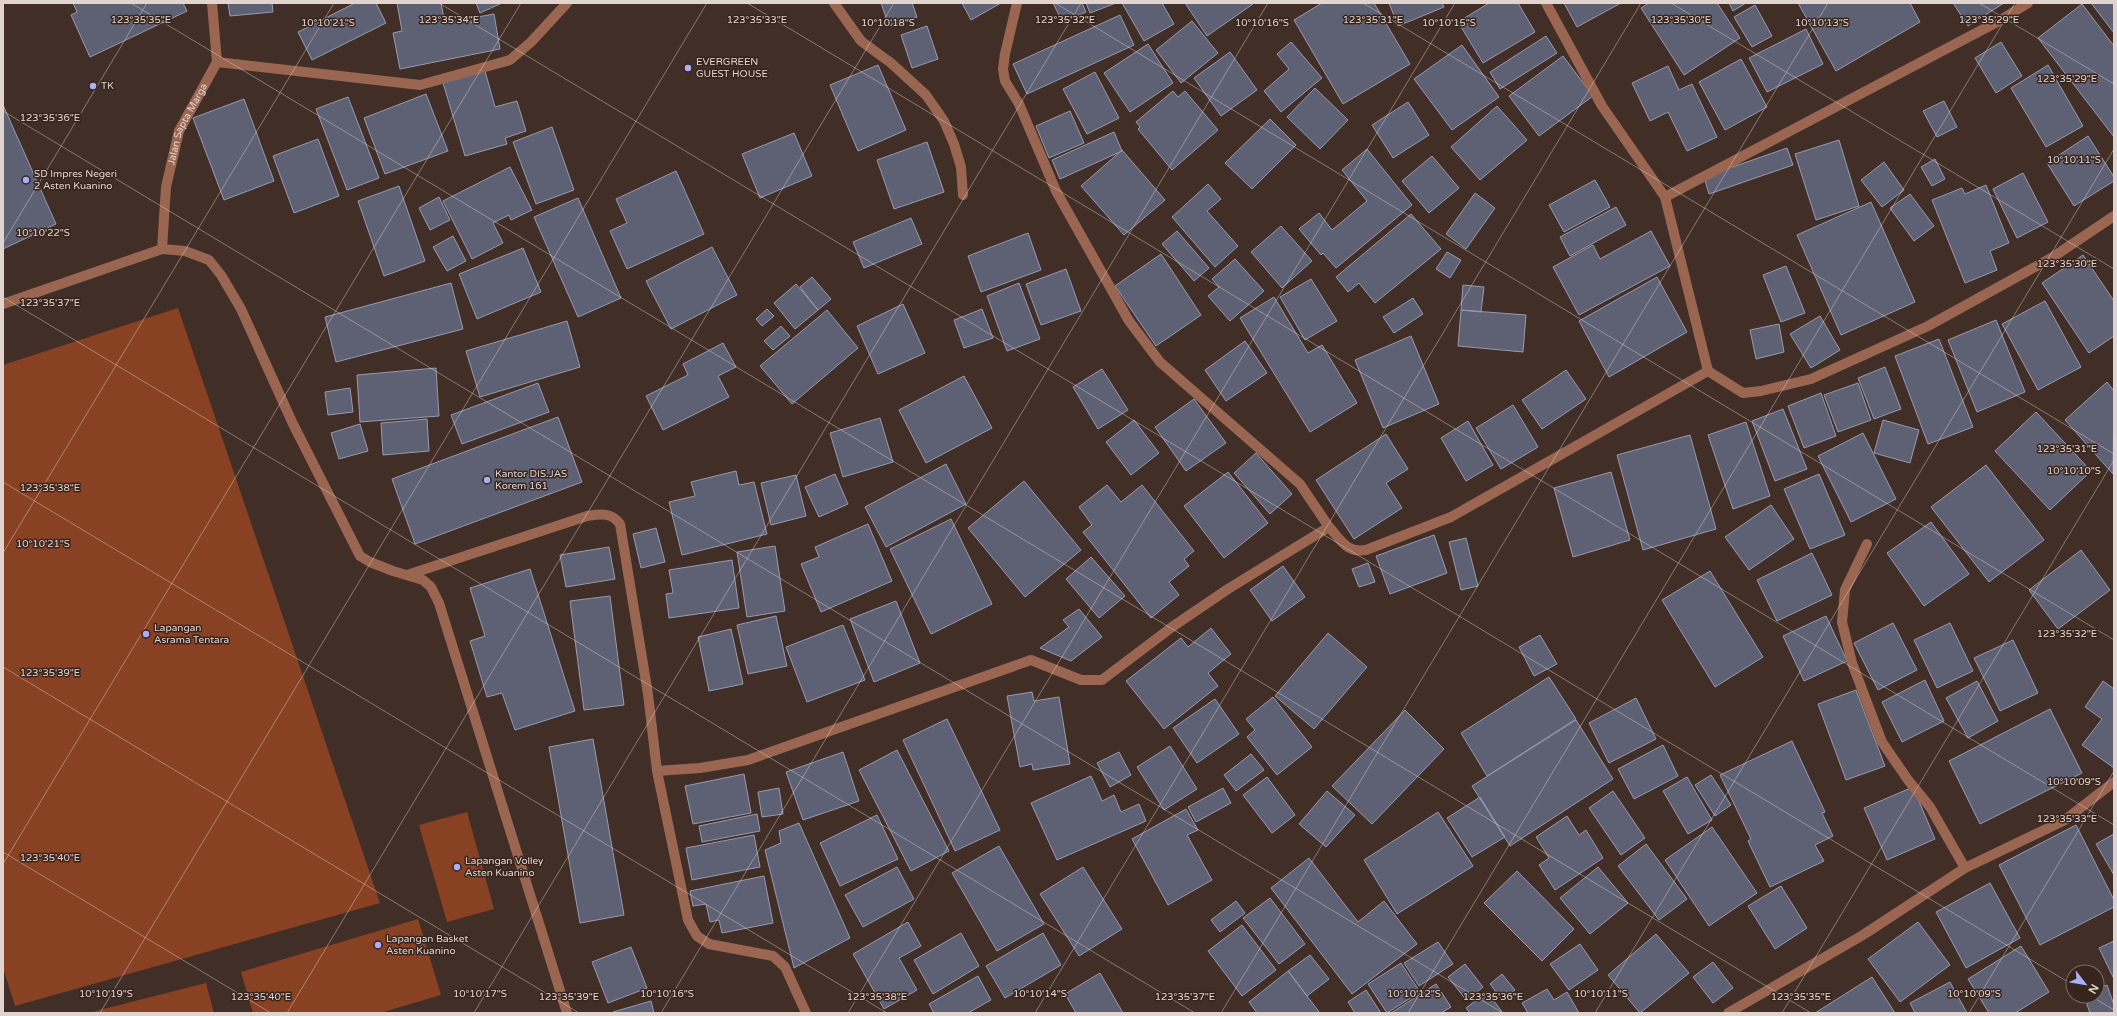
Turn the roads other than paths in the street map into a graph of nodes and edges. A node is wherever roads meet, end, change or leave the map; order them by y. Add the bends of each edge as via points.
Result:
1 (212, 3) edge
2 (567, 3) edge
3 (834, 3) edge
4 (1017, 3) edge
5 (1546, 3) edge
6 (2028, 3) edge
7 (217, 62) junction
8 (963, 195) dead end
9 (1665, 197) junction
10 (2114, 216) edge
11 (162, 249) junction
12 (3, 304) edge
13 (1708, 371) junction
14 (1328, 527) junction
15 (1867, 544) dead end
16 (407, 575) junction
17 (657, 771) junction
18 (2114, 782) edge
19 (1965, 868) junction
20 (567, 1013) edge
21 (806, 1013) edge
22 (1728, 1013) edge

1 - 7 street
2 - 7 street via 531,42 510,60 420,85
3 - 8 street via 861,41 891,63 926,95 954,144 961,167
4 - 14 street via 1004,62 1005,81 1019,104 1056,191 1128,321 1160,362 1300,484
5 - 9 street via 1602,106
6 - 9 street via 1992,25
7 - 11 street, Jalan Sapta Marga via 179,131 166,187
9 - 13 street
10 - 13 street via 2053,257 1928,326 1811,379 1743,393
11 - 12 street
11 - 16 street via 185,251 209,260 221,275 241,309 290,417 360,556 381,567
13 - 14 street via 1451,517 1356,552 1349,549
14 - 17 street via 1228,589 1102,680 1081,680 1031,660 748,760 700,768
15 - 19 street via 1844,590 1842,622 1852,663 1882,742 1930,807
16 - 17 street via 587,516 610,515 616,518 620,524 648,694
16 - 20 street via 423,580 431,587 439,603
17 - 21 street via 688,920 697,936 709,944 773,956 785,967
18 - 19 street via 2065,820
19 - 22 street via 1863,935

